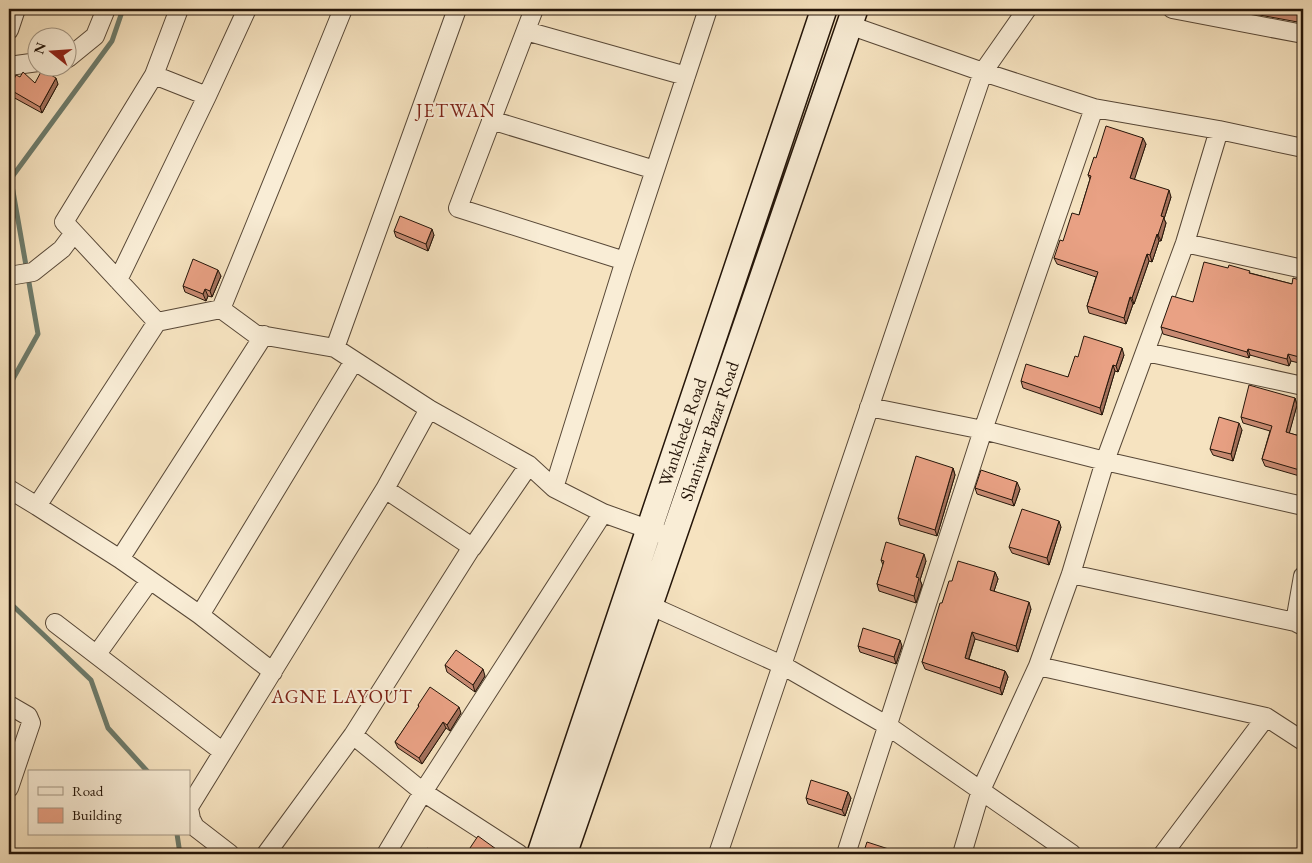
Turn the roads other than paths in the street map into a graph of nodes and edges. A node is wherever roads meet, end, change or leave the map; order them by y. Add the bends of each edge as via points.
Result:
1 (16, 9) edge
2 (106, 9) edge
3 (179, 9) edge
4 (247, 9) edge
5 (344, 9) edge
6 (457, 9) edge
7 (534, 9) edge
8 (708, 9) edge
9 (824, 9) edge
10 (1026, 9) edge
11 (1172, 9) edge
12 (852, 17) edge
13 (9, 30) edge
14 (526, 32) junction
15 (1303, 34) edge
16 (78, 50) edge
17 (28, 63) edge
18 (9, 66) edge
19 (983, 72) junction
20 (154, 75) junction
21 (686, 76) junction
22 (207, 96) junction
23 (1094, 108) junction
24 (491, 120) junction
25 (1219, 130) junction
26 (1303, 148) edge
27 (655, 170) junction
28 (74, 233) junction
29 (1185, 243) junction
30 (625, 261) junction
31 (1303, 269) edge
32 (9, 276) edge
33 (118, 280) junction
34 (221, 309) junction
35 (157, 322) junction
36 (264, 335) junction
37 (335, 348) junction
38 (1146, 352) junction
39 (354, 361) junction
40 (1303, 386) edge
41 (870, 407) junction
42 (429, 409) junction
43 (983, 430) junction
44 (1106, 461) junction
45 (529, 465) junction
46 (9, 488) edge
47 (554, 488) junction
48 (385, 489) junction
49 (37, 506) junction
50 (1303, 506) edge
51 (603, 513) junction
52 (649, 530) junction
53 (672, 538) junction
54 (472, 548) junction
55 (120, 559) junction
56 (1070, 574) junction
57 (1303, 576) edge
58 (150, 580) junction
59 (650, 605) junction
60 (200, 615) junction
61 (55, 623) dead end
62 (1299, 624) edge
63 (97, 654) junction
64 (782, 665) junction
65 (1038, 666) junction
66 (273, 672) junction
67 (9, 705) edge
68 (1266, 717) junction
69 (888, 726) junction
70 (353, 735) junction
71 (1303, 741) edge
72 (223, 752) junction
73 (9, 788) edge
74 (981, 790) junction
75 (423, 792) junction
76 (190, 805) edge
77 (190, 819) edge
78 (230, 854) edge
79 (266, 854) edge
80 (386, 854) edge
81 (520, 854) edge
82 (540, 854) edge
83 (564, 854) edge
84 (718, 854) edge
85 (846, 854) edge
86 (962, 854) edge
87 (1072, 854) edge
88 (1163, 854) edge

1 - 13 street
2 - 16 street via 96,36
3 - 20 street
4 - 22 street
5 - 34 street
6 - 37 street
7 - 14 street
8 - 21 street
9 - 52 main road, Wankhede Road
10 - 19 street
11 - 15 street
12 - 19 street
12 - 53 main road, Shaniwar Bazar Road
14 - 21 street
14 - 24 street
17 - 18 street
19 - 23 street
19 - 41 street
20 - 22 street
20 - 28 street via 64,222
21 - 27 street
22 - 33 street
23 - 25 street
23 - 43 street
24 - 27 street
24 - 30 street via 458,208
25 - 26 street
25 - 29 street
27 - 30 street
28 - 32 street via 62,249 33,272
28 - 33 street
29 - 31 street
29 - 38 street
30 - 47 street
33 - 35 street
34 - 35 street
34 - 36 street via 255,334
35 - 49 street
36 - 37 street
36 - 55 street
37 - 39 street
38 - 40 street
38 - 44 street
39 - 42 street
39 - 60 street
41 - 43 street
41 - 64 street
42 - 45 street
42 - 48 street
43 - 44 street
43 - 69 street
44 - 50 street
44 - 56 street
45 - 47 street
45 - 54 street
46 - 49 street
47 - 51 street
48 - 54 street
48 - 66 street
49 - 55 street
51 - 52 street
51 - 75 street
52 - 53 street
52 - 82 main road, Wankhede Road
53 - 59 main road, Shaniwar Bazar Road
54 - 70 street
55 - 58 street
56 - 62 street
56 - 65 street
57 - 62 street
58 - 60 street
58 - 63 street
59 - 64 street
59 - 83 main road, Shaniwar Bazar Road
60 - 66 street
61 - 63 street
63 - 72 street
64 - 69 street
64 - 84 street
65 - 68 street
65 - 74 street
66 - 72 street
67 - 73 street via 28,716 31,723
68 - 71 street
68 - 88 street
69 - 74 street
69 - 85 street
70 - 75 street
70 - 79 street
72 - 76 street
74 - 86 street
74 - 87 street
75 - 80 street
75 - 81 street
77 - 78 street via 195,827

